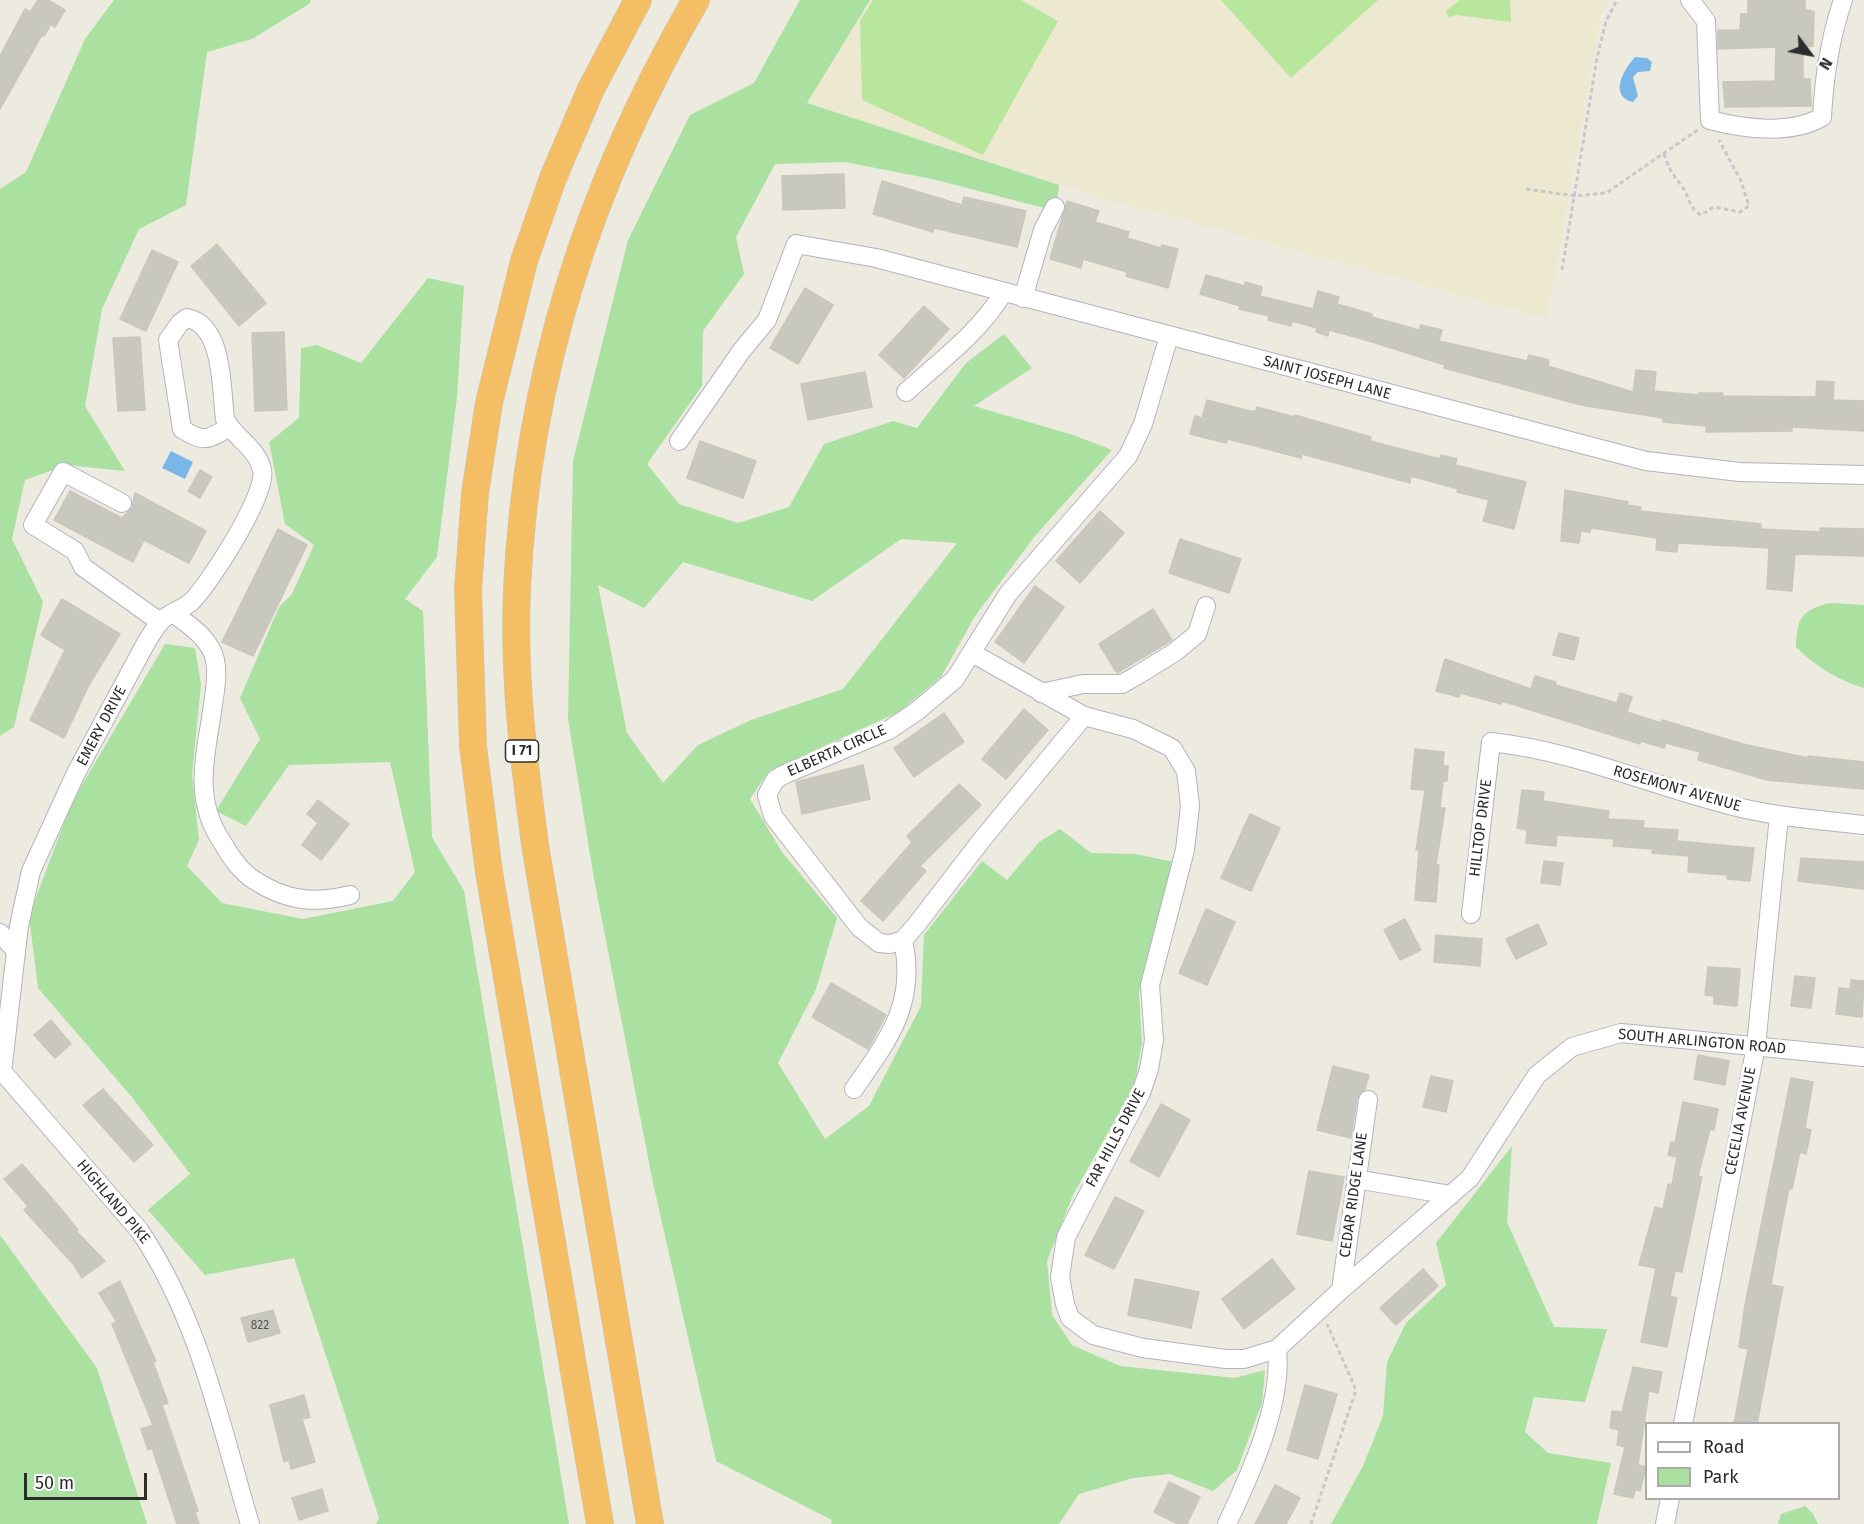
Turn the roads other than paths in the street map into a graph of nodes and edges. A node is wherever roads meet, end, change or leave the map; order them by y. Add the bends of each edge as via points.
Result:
1 (638, 0) edge
2 (696, 0) edge
3 (1690, 0) edge
4 (1843, 0) edge
5 (1055, 207) dead end
6 (1003, 293) junction
7 (1023, 298) junction
8 (1169, 336) junction
9 (906, 392) dead end
10 (229, 427) junction
11 (679, 441) dead end
12 (1864, 475) edge
13 (122, 503) dead end
14 (1206, 606) dead end
15 (167, 617) junction
16 (972, 653) junction
17 (1041, 693) junction
18 (1084, 717) junction
19 (1491, 742) joint
20 (1779, 816) junction
21 (1864, 825) edge
22 (350, 895) dead end
23 (1471, 914) dead end
24 (0, 933) edge
25 (903, 940) junction
26 (16, 951) junction
27 (1756, 1046) junction
28 (1864, 1057) edge
29 (1, 1071) edge
30 (854, 1089) dead end
31 (1368, 1101) dead end
32 (1356, 1179) junction
33 (1451, 1195) junction
34 (1341, 1290) junction
35 (1277, 1349) junction
36 (1683, 1422) edge
37 (1670, 1500) edge
38 (250, 1524) edge
39 (600, 1524) edge
40 (650, 1524) edge
41 (1227, 1524) edge
42 (1665, 1524) edge

1 - 39 highway via 591,89 553,178 524,261 489,403 475,493 468,590 472,746 489,872
2 - 40 highway, I 71 via 637,107 571,275 535,418 523,504 517,591 522,754
3 - 4 street via 1706,21 1710,120 1742,129 1808,125 1822,117 1833,30
5 - 7 street via 1043,230
6 - 7 street, SAINT JOSEPH LANE
6 - 9 street via 974,330
6 - 11 street, SAINT JOSEPH LANE via 876,258 796,244 767,320
7 - 8 street, SAINT JOSEPH LANE
8 - 12 street, SAINT JOSEPH LANE via 1646,461 1740,472
8 - 16 street, ELBERTA CIRCLE via 1143,423 1128,456 1008,594
10 - 10 street via 214,339 197,320 188,318 168,340 182,429 196,439 206,439
10 - 15 street, EMERY DRIVE via 256,454 263,483 244,523 203,588
13 - 15 street via 63,472 33,525 75,551 82,567
14 - 17 street via 1197,634 1122,684 1083,684
15 - 22 street via 202,636 215,660 216,684 203,796 206,815 236,864 269,890 303,901
15 - 26 street, EMERY DRIVE via 76,773 31,872
16 - 17 street, FAR HILLS DRIVE
16 - 25 street, ELBERTA CIRCLE via 956,679 917,711 889,730 783,775 775,780 767,795 783,833 859,927 879,943
17 - 18 street, FAR HILLS DRIVE
18 - 25 street
18 - 35 street, FAR HILLS DRIVE via 1133,729 1172,748 1185,771 1190,806 1185,850 1150,985 1154,1040 1149,1069 1141,1093 1066,1237 1060,1277 1065,1304 1076,1324 1093,1335 1143,1348 1226,1359 1244,1359
19 - 20 street, ROSEMONT AVENUE via 1534,746 1733,806
19 - 23 street, HILLTOP DRIVE
20 - 21 street, ROSEMONT AVENUE
20 - 27 street, CECELIA AVENUE
24 - 26 street
25 - 30 street via 906,966 898,1019 893,1033
26 - 29 street, EMERY DRIVE
27 - 28 street, SOUTH ARLINGTON ROAD
27 - 33 street, SOUTH ARLINGTON ROAD via 1621,1033 1572,1047 1537,1076 1470,1178
27 - 36 street, CECELIA AVENUE
29 - 38 street, HIGHLAND PIKE via 139,1230 157,1257 183,1307 198,1348
31 - 32 street, CEDAR RIDGE LANE
32 - 33 street
32 - 34 street, CEDAR RIDGE LANE
33 - 34 street, SOUTH ARLINGTON ROAD
34 - 35 street, SOUTH ARLINGTON ROAD
35 - 41 street via 1279,1366 1274,1398 1256,1455
37 - 42 street

